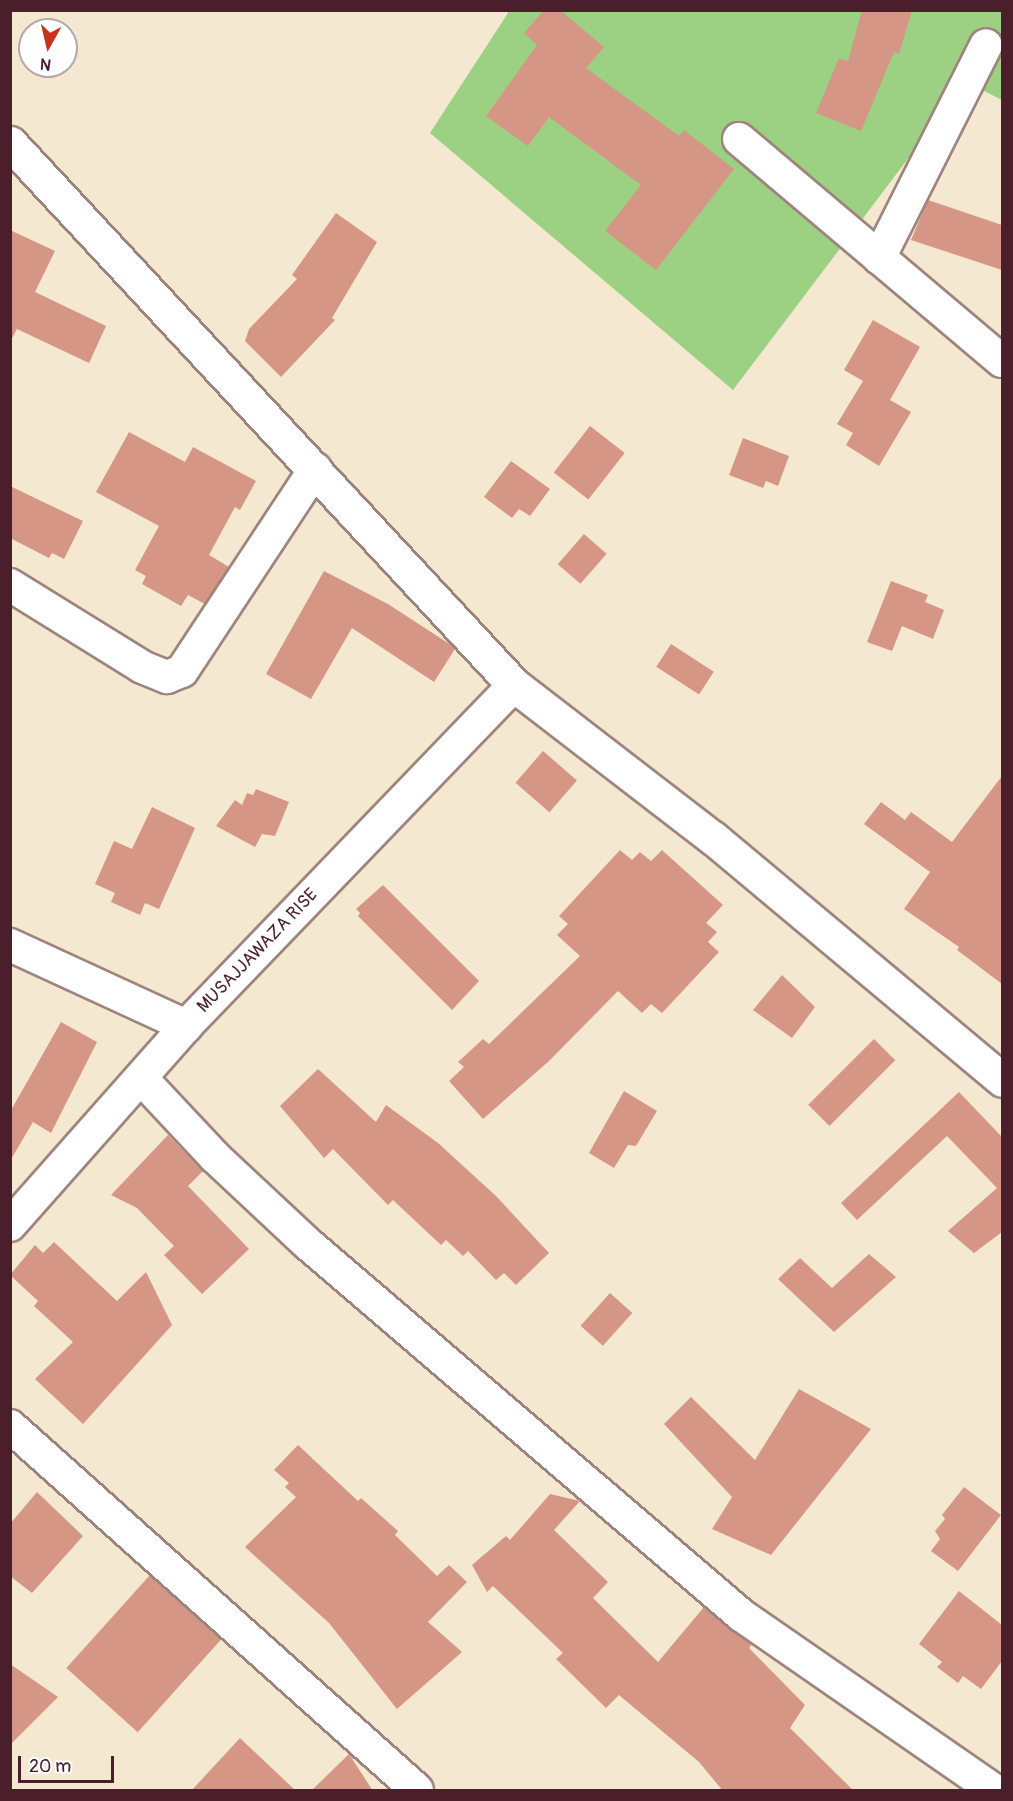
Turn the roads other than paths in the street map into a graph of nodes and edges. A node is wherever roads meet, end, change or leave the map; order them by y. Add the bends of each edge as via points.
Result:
1 (986, 45) dead end
2 (739, 139) dead end
3 (10, 143) edge
4 (879, 258) junction
5 (1002, 361) edge
6 (315, 469) junction
7 (10, 585) edge
8 (514, 685) junction
9 (10, 945) edge
10 (186, 1026) junction
11 (141, 1078) junction
12 (1002, 1080) edge
13 (10, 1225) edge
14 (10, 1426) edge
15 (417, 1791) edge
16 (994, 1791) edge

1 - 4 street
2 - 4 street
3 - 6 street
4 - 5 street
6 - 7 street via 182,671 167,676 142,667
6 - 8 street
8 - 10 street, MUSAJJAWAZA RISE
8 - 12 street via 713,838
9 - 10 street
10 - 11 street, MUSAJJAWAZA RISE
11 - 13 street, MUSAJJAWAZA RISE
11 - 16 street via 215,1157 307,1243 741,1615
14 - 15 street

